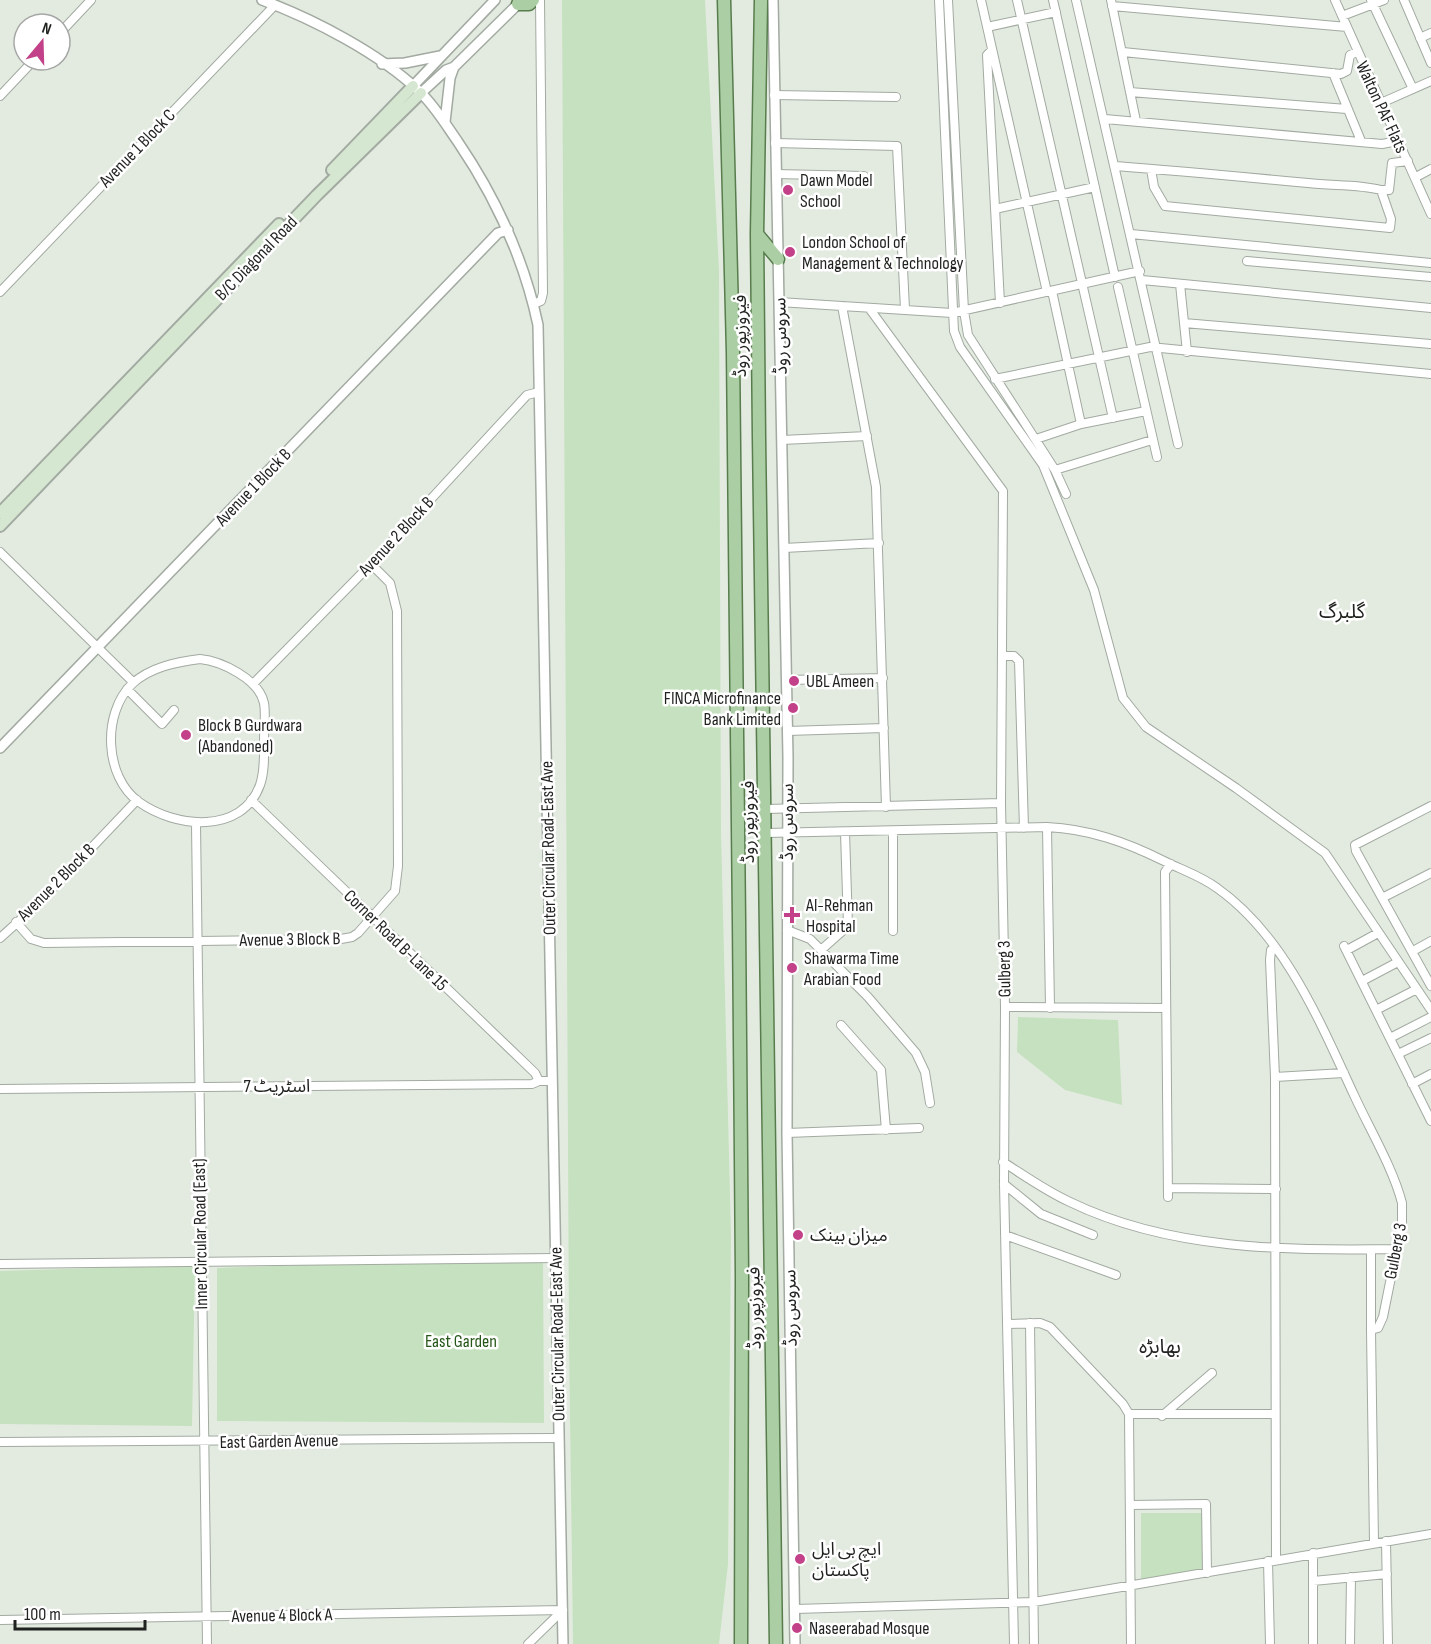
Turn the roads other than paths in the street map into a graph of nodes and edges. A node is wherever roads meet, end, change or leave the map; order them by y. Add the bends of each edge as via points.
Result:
1 (91, 0) edge
2 (262, 0) edge
3 (495, 0) edge
4 (533, 0) edge
5 (540, 0) edge
6 (761, 0) edge
7 (773, 0) edge
8 (939, 0) edge
9 (948, 0) edge
10 (981, 0) edge
11 (1017, 0) edge
12 (1053, 0) edge
13 (1076, 0) edge
14 (1335, 0) edge
15 (1384, 0) edge
16 (1404, 0) edge
17 (518, 2) edge
18 (723, 2) edge
19 (1372, 2) edge
20 (1112, 3) edge
21 (275, 5) junction
22 (1056, 12) junction
23 (1342, 16) junction
24 (1022, 19) junction
25 (72, 20) edge
26 (987, 27) junction
27 (1347, 27) junction
28 (1431, 33) edge
29 (1420, 38) junction
30 (992, 50) junction
31 (1123, 52) junction
32 (1357, 52) junction
33 (440, 56) junction
34 (1431, 63) edge
35 (382, 64) junction
36 (454, 67) junction
37 (23, 72) edge
38 (1333, 74) junction
39 (1431, 81) edge
40 (417, 89) junction
41 (1413, 90) junction
42 (1130, 92) junction
43 (774, 95) junction
44 (0, 96) edge
45 (896, 97) dead end
46 (1381, 103) junction
47 (1347, 109) junction
48 (1105, 119) junction
49 (1136, 120) junction
50 (445, 122) junction
51 (1361, 141) junction
52 (1398, 141) junction
53 (775, 143) junction
54 (1408, 161) junction
55 (1116, 166) junction
56 (1151, 169) junction
57 (1431, 169) edge
58 (776, 174) junction
59 (864, 176) dead end
60 (1416, 177) junction
61 (1095, 187) junction
62 (1381, 190) junction
63 (1062, 194) junction
64 (1027, 202) junction
65 (995, 209) junction
66 (1431, 214) edge
67 (508, 230) junction
68 (757, 234) junction
69 (1131, 234) junction
70 (778, 260) junction
71 (1247, 261) dead end
72 (1431, 262) edge
73 (1141, 276) junction
74 (1115, 277) junction
75 (1431, 277) edge
76 (1083, 284) junction
77 (1180, 284) junction
78 (1118, 287) dead end
79 (0, 292) edge
80 (1050, 292) junction
81 (779, 302) junction
82 (1000, 303) junction
83 (533, 304) junction
84 (842, 306) junction
85 (869, 308) junction
86 (1431, 308) edge
87 (905, 309) junction
88 (964, 311) junction
89 (952, 313) junction
90 (1185, 323) junction
91 (1431, 344) edge
92 (1131, 349) junction
93 (1157, 349) junction
94 (1187, 352) junction
95 (1100, 355) junction
96 (1068, 362) junction
97 (1431, 374) edge
98 (995, 379) junction
99 (539, 392) junction
100 (1146, 411) junction
101 (1113, 418) junction
102 (1081, 424) junction
103 (867, 436) junction
104 (1036, 439) junction
105 (782, 440) junction
106 (1152, 440) junction
107 (1178, 444) dead end
108 (1156, 457) dead end
109 (1055, 470) junction
110 (1066, 494) dead end
111 (0, 513) edge
112 (0, 525) edge
113 (879, 543) junction
114 (784, 548) junction
115 (0, 552) edge
116 (371, 564) junction
117 (99, 648) junction
118 (1002, 656) junction
119 (883, 678) junction
120 (786, 680) junction
121 (134, 682) junction
122 (253, 684) junction
123 (127, 689) junction
124 (174, 710) dead end
125 (884, 728) junction
126 (787, 731) junction
127 (0, 748) edge
128 (137, 800) junction
129 (251, 800) junction
130 (1001, 803) junction
131 (1431, 806) edge
132 (886, 807) junction
133 (766, 809) junction
134 (787, 809) junction
135 (196, 824) junction
136 (1047, 827) junction
137 (1024, 828) junction
138 (1001, 829) junction
139 (893, 831) junction
140 (787, 832) junction
141 (844, 832) junction
142 (766, 833) junction
143 (1171, 864) junction
144 (1431, 873) edge
145 (1382, 898) junction
146 (372, 918) junction
147 (16, 922) junction
148 (787, 930) junction
149 (893, 931) dead end
150 (1378, 933) junction
151 (0, 938) edge
152 (198, 940) junction
153 (1431, 941) edge
154 (1275, 948) junction
155 (821, 950) junction
156 (1413, 951) junction
157 (1398, 962) junction
158 (1362, 981) junction
159 (1431, 986) edge
160 (1417, 989) junction
161 (1005, 1007) junction
162 (1050, 1008) junction
163 (1166, 1008) junction
164 (1376, 1010) junction
165 (1431, 1010) edge
166 (1431, 1017) edge
167 (842, 1025) dead end
168 (1390, 1038) junction
169 (1431, 1038) edge
170 (1398, 1054) junction
171 (1344, 1073) junction
172 (1431, 1074) edge
173 (1275, 1077) junction
174 (539, 1081) junction
175 (552, 1081) junction
176 (1412, 1084) junction
177 (199, 1087) junction
178 (0, 1089) edge
179 (930, 1103) dead end
180 (1429, 1111) edge
181 (1431, 1121) edge
182 (919, 1128) dead end
183 (886, 1130) junction
184 (787, 1133) junction
185 (1003, 1162) junction
186 (1004, 1184) junction
187 (1168, 1188) junction
188 (1276, 1189) junction
189 (1168, 1197) dead end
190 (1005, 1235) junction
191 (1093, 1235) dead end
192 (1275, 1249) junction
193 (1395, 1249) junction
194 (1371, 1250) junction
195 (557, 1258) junction
196 (200, 1262) junction
197 (0, 1264) edge
198 (1116, 1275) dead end
199 (1030, 1323) junction
200 (1008, 1324) junction
201 (1371, 1330) junction
202 (1212, 1373) dead end
203 (1129, 1414) junction
204 (1275, 1414) junction
205 (1162, 1416) junction
206 (558, 1438) junction
207 (0, 1442) edge
208 (204, 1442) junction
209 (1130, 1505) junction
210 (1431, 1534) edge
211 (1386, 1541) junction
212 (1374, 1543) junction
213 (1313, 1553) junction
214 (1272, 1561) junction
215 (1208, 1574) junction
216 (1387, 1574) junction
217 (1351, 1577) junction
218 (1313, 1581) junction
219 (1130, 1587) junction
220 (1034, 1602) junction
221 (1013, 1604) junction
222 (795, 1609) junction
223 (563, 1610) junction
224 (206, 1616) junction
225 (0, 1620) edge
226 (207, 1644) edge
227 (528, 1644) edge
228 (563, 1644) edge
229 (741, 1644) edge
230 (776, 1644) edge
231 (795, 1644) edge
232 (1014, 1644) edge
233 (1034, 1644) edge
234 (1131, 1644) edge
235 (1270, 1644) edge
236 (1313, 1644) edge
237 (1350, 1644) edge
238 (1388, 1644) edge

1 - 25 street
2 - 21 street, Outer Circular Road-East Ave
3 - 33 street
4 - 17 main road via 529,4
5 - 83 street via 543,293 540,301
6 - 68 main road, فیروزپور روڈ
7 - 43 street, سروس روڈ
8 - 89 street
9 - 88 street
10 - 26 street
11 - 24 street
12 - 22 street
13 - 48 street
14 - 23 street, Walton PAF Flats
15 - 19 street
16 - 29 street
17 - 36 street, B/C Diagonal Road
18 - 229 main road, فیروزپور روڈ via 733,352 742,1277
19 - 23 street
19 - 41 street
20 - 27 street
20 - 31 street
21 - 35 street, Outer Circular Road-East Ave via 314,23
21 - 79 street, Avenue 1 Block C
22 - 24 street
22 - 61 street
23 - 27 street, Walton PAF Flats
24 - 26 street
24 - 63 street
26 - 30 street
27 - 32 street, Walton PAF Flats
28 - 29 street
29 - 34 street
30 - 64 street
30 - 65 street via 987,55
31 - 38 street
31 - 42 street
32 - 38 street via 1350,55 1344,73
32 - 46 street, Walton PAF Flats
33 - 35 street
33 - 40 street
35 - 40 street, Outer Circular Road-East Ave
36 - 40 street, B/C Diagonal Road
36 - 50 street
37 - 44 street
38 - 47 street
39 - 41 street
40 - 50 street, Outer Circular Road-East Ave
40 - 111 main road, B/C Diagonal Road
40 - 112 main road, B/C Diagonal Road
41 - 46 street
42 - 47 street
42 - 49 street
43 - 45 street
43 - 53 street, سروس روڈ
46 - 52 street, Walton PAF Flats
47 - 51 street
48 - 49 street
48 - 55 street
49 - 51 street
50 - 67 street, Outer Circular Road-East Ave via 478,171
51 - 52 street
52 - 54 street, Walton PAF Flats
53 - 58 street, سروس روڈ
53 - 87 street via 897,146
54 - 60 street, Walton PAF Flats
54 - 62 street via 1392,163 1389,190
55 - 56 street
55 - 69 street
56 - 62 street
56 - 62 street via 1154,187 1165,206 1390,228 1391,219
57 - 60 street
58 - 59 street
58 - 70 street, سروس روڈ
60 - 66 street, Walton PAF Flats
61 - 63 street
61 - 74 street
63 - 64 street
63 - 76 street
64 - 65 street
64 - 80 street
65 - 82 street
67 - 83 street, Outer Circular Road-East Ave
67 - 117 street, Avenue 1 Block B via 490,241
68 - 70 main road
68 - 133 main road, فیروزپور روڈ
69 - 72 street
69 - 73 street
70 - 81 street, سروس روڈ
71 - 75 street
73 - 74 street
73 - 77 street
73 - 93 street
74 - 76 street
76 - 80 street
76 - 95 street
77 - 86 street
77 - 90 street
78 - 92 street
80 - 82 street
80 - 96 street
81 - 84 street
81 - 105 street, سروس روڈ
82 - 88 street
83 - 99 street, Outer Circular Road-East Ave via 539,334
84 - 85 street
84 - 103 street
85 - 87 street
85 - 118 street, Gulberg 3 via 1003,491
87 - 89 street
88 - 89 street
88 - 98 street via 968,336
89 - 150 street via 960,347 1043,465 1094,590 1123,698 1146,727 1325,853
90 - 91 street
90 - 94 street
92 - 93 street
92 - 95 street
92 - 100 street
93 - 94 street
93 - 107 street
94 - 97 street
95 - 96 street
95 - 101 street
96 - 98 street
96 - 102 street
98 - 104 street
99 - 116 street, Avenue 2 Block B via 527,395
99 - 175 street, Outer Circular Road-East Ave
100 - 101 street
100 - 106 street
101 - 102 street
102 - 104 street
103 - 105 street
103 - 113 street via 876,486
104 - 109 street
105 - 114 street, سروس روڈ
106 - 108 street
106 - 109 street
109 - 110 street
113 - 114 street
113 - 119 street
114 - 120 street, سروس روڈ
115 - 117 street
116 - 122 street, Avenue 2 Block B
116 - 146 street, Avenue 3 Block B via 390,583 397,611 398,854 398,882
117 - 121 street
117 - 127 street, Avenue 1 Block B
118 - 130 street, Gulberg 3
118 - 137 street via 1014,656 1019,661
119 - 120 street
119 - 125 street
120 - 126 street, سروس روڈ
121 - 122 street via 168,665 200,658 219,663
121 - 123 street
122 - 129 street via 264,703 264,735 263,774
123 - 124 street via 162,724
123 - 128 street via 116,711 112,756 116,771
125 - 126 street
125 - 132 street
126 - 134 street, سروس روڈ
128 - 135 street via 162,814
128 - 147 street, Avenue 2 Block B
129 - 135 street via 224,817
129 - 146 street, Corner Road B-Lane 15
130 - 132 street
130 - 138 street, Gulberg 3
131 - 145 street via 1355,845
132 - 134 street
133 - 134 street
133 - 142 main road, فیروزپور روڈ
134 - 140 street, سروس روڈ
135 - 152 street, Inner Circular Road (East)
136 - 137 street, Gulberg 3
136 - 143 street, Gulberg 3 via 1102,835
136 - 162 street
137 - 138 street, Gulberg 3
138 - 139 street, Gulberg 3
138 - 161 street, Gulberg 3
139 - 141 street, Gulberg 3
139 - 149 street
140 - 141 street, Gulberg 3
140 - 142 street, Gulberg 3
140 - 148 street, سروس روڈ
141 - 155 street via 848,926
142 - 230 main road, فیروزپور روڈ
143 - 154 street, Gulberg 3 via 1215,886 1234,901
143 - 163 street via 1165,872
144 - 145 street
145 - 156 street
146 - 152 street, Avenue 3 Block B via 358,933 341,939
146 - 174 street, Corner Road B-Lane 15
147 - 151 street, Avenue 2 Block B
147 - 152 street, Avenue 3 Block B via 31,939 44,943
148 - 155 street via 801,934
148 - 184 street, سروس روڈ
150 - 157 street
150 - 158 street via 1346,948
152 - 177 street, Inner Circular Road (East)
153 - 156 street
154 - 171 street, Gulberg 3
154 - 173 street via 1270,960
155 - 179 street via 916,1053 925,1072
156 - 159 street
157 - 158 street
157 - 160 street
158 - 164 street
160 - 164 street
160 - 165 street
161 - 162 street
161 - 185 street, Gulberg 3
162 - 163 street
163 - 187 street
164 - 168 street
166 - 168 street
167 - 183 street via 881,1070
168 - 170 street
169 - 170 street
170 - 176 street
171 - 173 street
171 - 193 street, Gulberg 3 via 1400,1194 1402,1223
172 - 176 street
173 - 188 street
174 - 175 street, اسٹریٹ 7
174 - 177 street, اسٹریٹ 7
175 - 195 street, Outer Circular Road-East Ave
176 - 180 street
177 - 178 street, اسٹریٹ 7
177 - 196 street, Inner Circular Road (East)
180 - 181 street
182 - 183 street
183 - 184 street
184 - 222 street, سروس روڈ
185 - 186 street, Gulberg 3
185 - 192 street via 1072,1204 1112,1219 1156,1232
186 - 190 street, Gulberg 3
186 - 191 street via 1041,1214
187 - 188 street
187 - 189 street
188 - 192 street
190 - 198 street
190 - 200 street, Gulberg 3
192 - 194 street
192 - 204 street
193 - 194 street
193 - 201 street, Gulberg 3 via 1383,1317 1378,1328
194 - 201 street
195 - 196 street
195 - 206 street, Outer Circular Road-East Ave
196 - 197 street
196 - 208 street, Inner Circular Road (East)
199 - 200 street
199 - 203 street via 1050,1327
199 - 220 street
200 - 221 street, Gulberg 3
201 - 212 street
202 - 205 street
203 - 205 street
203 - 209 street
204 - 205 street
204 - 214 street
206 - 208 street, East Garden Avenue
206 - 223 street, Outer Circular Road-East Ave
207 - 208 street, East Garden Avenue
208 - 224 street, Inner Circular Road (East)
209 - 215 street via 1206,1504
209 - 219 street
210 - 211 street
211 - 212 street
211 - 216 street
212 - 213 street
213 - 214 street
213 - 218 street
214 - 215 street
214 - 235 street
215 - 219 street
216 - 217 street
216 - 238 street
217 - 218 street
217 - 237 street
218 - 236 street
219 - 220 street
219 - 234 street
220 - 221 street
220 - 233 street
221 - 222 street
221 - 232 street, Gulberg 3
222 - 231 street, سروس روڈ
223 - 224 street, Avenue 4 Block A
223 - 227 street
223 - 228 street, Outer Circular Road-East Ave
224 - 225 street, Avenue 4 Block A
224 - 226 street, Inner Circular Road (East)

